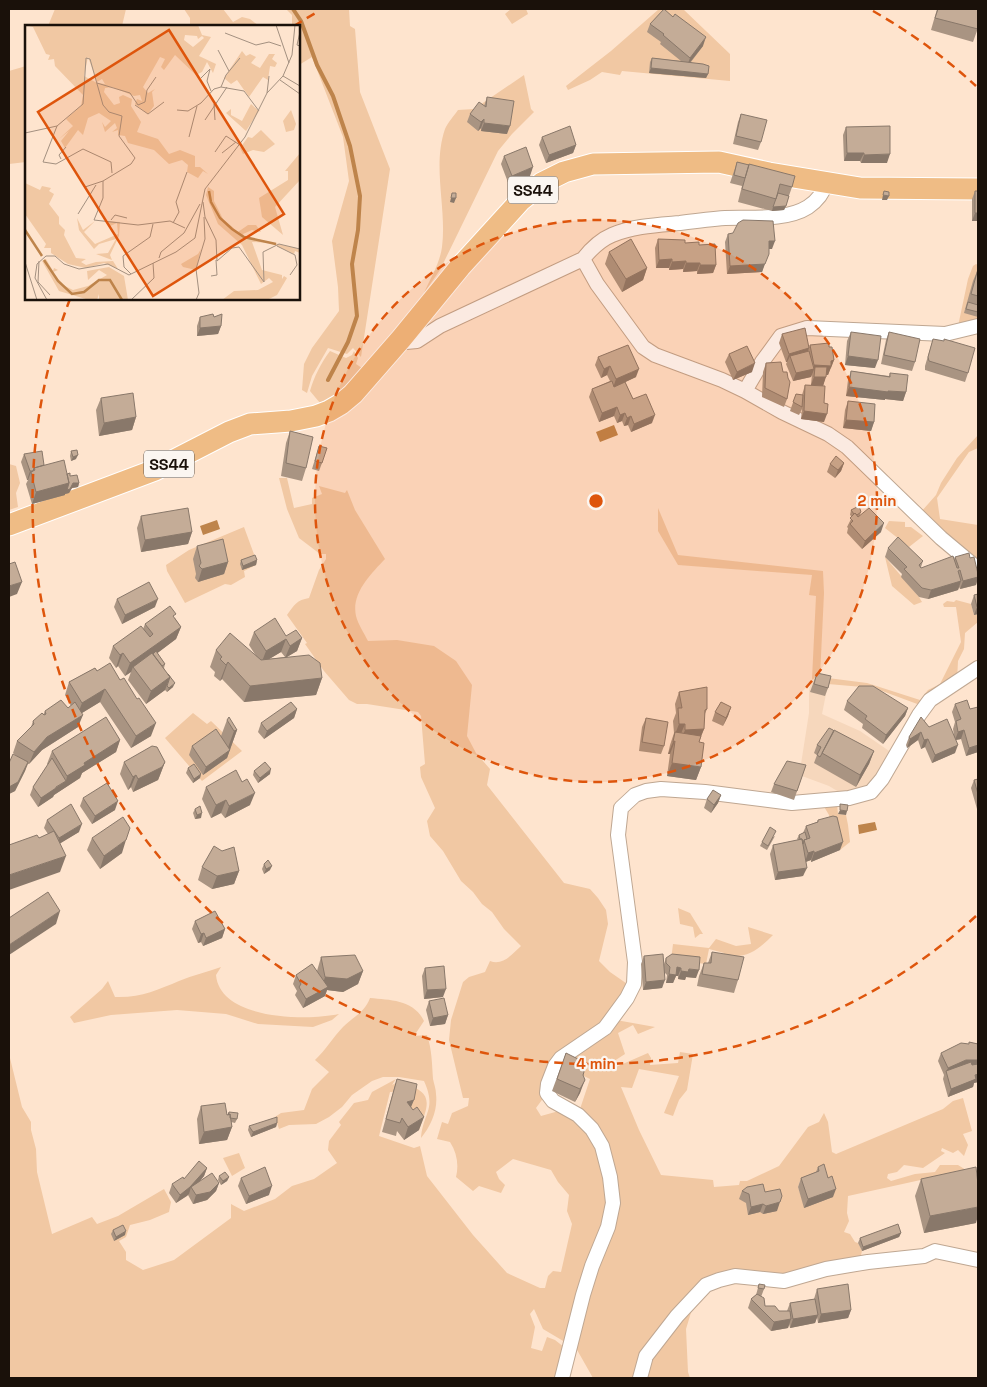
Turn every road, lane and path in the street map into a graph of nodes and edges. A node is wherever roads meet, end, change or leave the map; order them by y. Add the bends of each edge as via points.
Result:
1 (826, 184) junction
2 (978, 189) edge
3 (583, 259) junction
4 (978, 326) edge
5 (401, 339) junction
6 (745, 391) junction
7 (9, 525) edge
8 (978, 570) edge
9 (978, 668) edge
10 (978, 1260) edge
11 (562, 1378) edge
12 (640, 1378) edge

1 - 2 main road, SS44 via 860,188
1 - 3 street via 820,198 796,212 627,230 593,247
1 - 5 main road, SS44 via 718,162 593,164 564,172 542,183 521,200
3 - 5 street via 440,326 417,341
3 - 6 street via 597,284 643,347 655,355
4 - 6 street via 945,334 807,328 782,336
5 - 7 main road, SS44 via 353,394 329,412 290,421 250,424 155,470
6 - 8 street via 847,447
9 - 11 street via 930,700 882,779 866,794 792,803 661,789 634,795 622,808 618,835 636,962 634,984 605,1028 561,1058 555,1066 547,1093 592,1129 602,1146 613,1203 608,1227 583,1295
10 - 12 street via 935,1251 924,1256 826,1269 784,1282 735,1276 719,1280 706,1285 677,1316 646,1356

